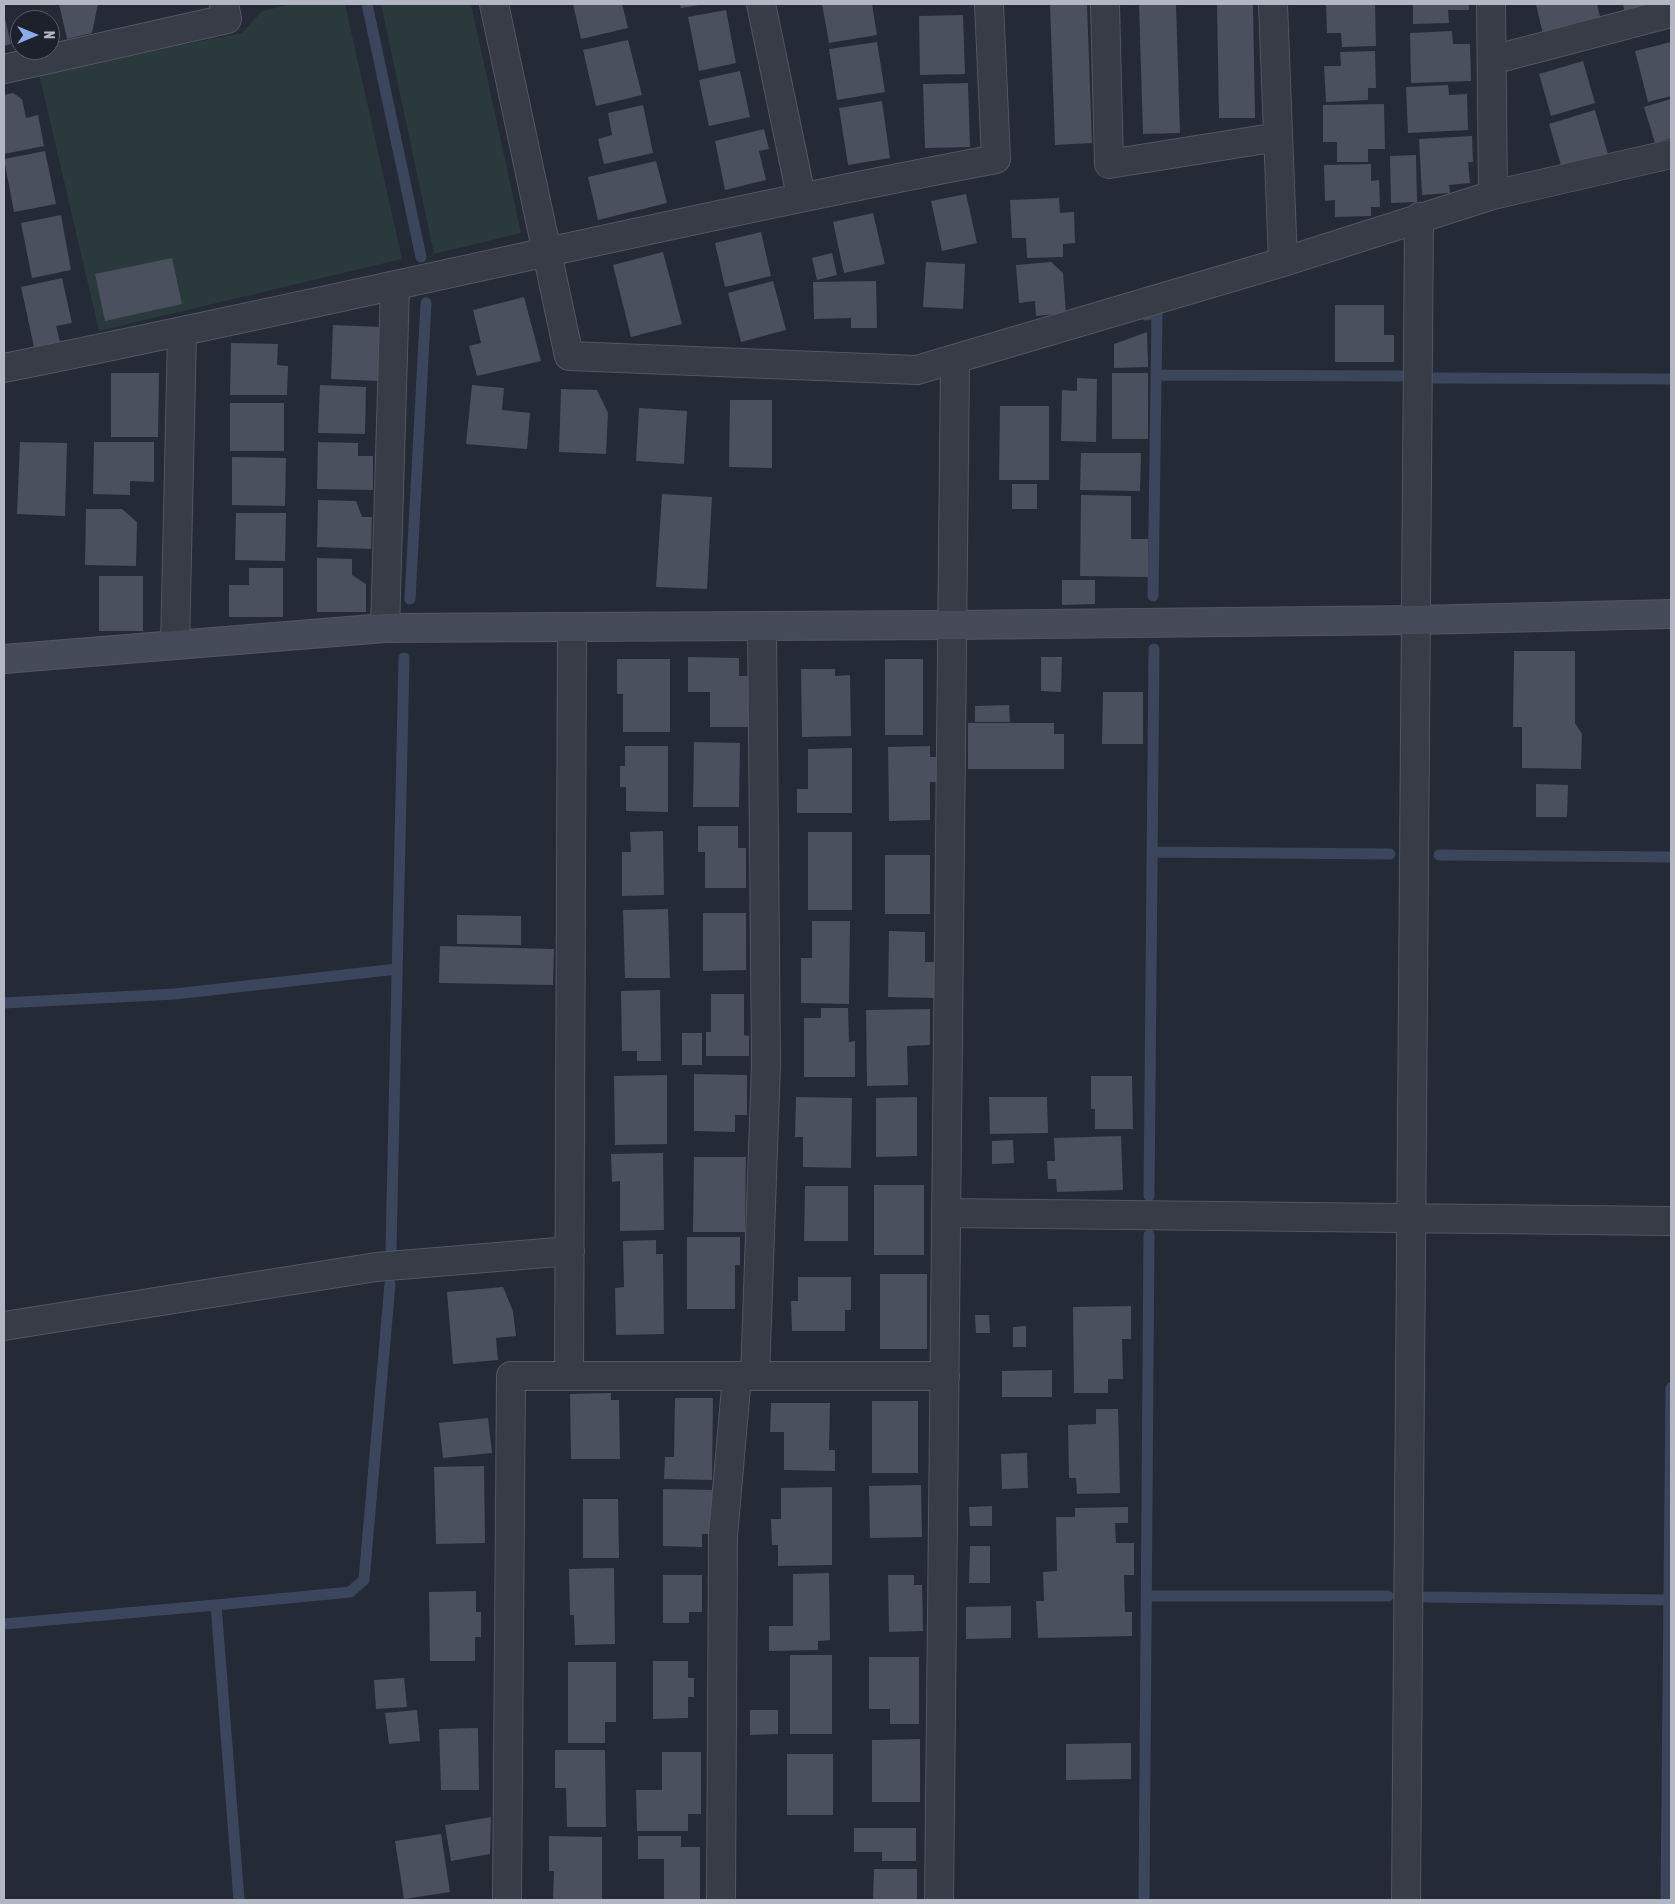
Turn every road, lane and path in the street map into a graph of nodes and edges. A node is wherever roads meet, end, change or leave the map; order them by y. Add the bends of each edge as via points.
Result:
1 (224, 4) edge
2 (494, 4) edge
3 (761, 4) edge
4 (989, 4) edge
5 (1105, 4) edge
6 (1273, 4) edge
7 (1491, 4) edge
8 (1671, 13) edge
9 (1492, 60) junction
10 (4, 69) edge
11 (1278, 137) junction
12 (1671, 154) edge
13 (1493, 195) junction
14 (801, 196) junction
15 (1419, 217) junction
16 (548, 253) junction
17 (1282, 262) junction
18 (395, 286) junction
19 (182, 333) junction
20 (955, 360) junction
21 (4, 368) edge
22 (1671, 614) edge
23 (1416, 620) junction
24 (952, 625) junction
25 (762, 626) junction
26 (572, 627) junction
27 (385, 628) junction
28 (175, 645) junction
29 (4, 658) edge
30 (946, 1213) junction
31 (1411, 1216) junction
32 (1671, 1220) edge
33 (570, 1252) junction
34 (4, 1326) edge
35 (569, 1376) junction
36 (746, 1376) junction
37 (945, 1376) junction
38 (507, 1900) edge
39 (721, 1900) edge
40 (939, 1900) edge
41 (1406, 1900) edge

1 - 10 street via 227,19
2 - 16 street
3 - 14 street
4 - 14 street via 996,158
5 - 11 street via 1109,164
6 - 11 street
7 - 9 street
8 - 9 street
9 - 13 street
11 - 17 street
12 - 13 street
13 - 15 street
14 - 16 street
15 - 17 street
15 - 23 street
16 - 18 street
16 - 20 street via 569,356 917,370
17 - 20 street
18 - 19 street
18 - 27 street
19 - 21 street
19 - 28 street
20 - 24 street
22 - 23 street
23 - 24 street
23 - 31 street
24 - 25 street
24 - 30 street
25 - 26 street
25 - 36 street via 766,1064
26 - 27 street
26 - 33 street
27 - 28 street
28 - 29 street
30 - 31 street
30 - 37 street
31 - 32 street
31 - 41 street
33 - 34 street via 376,1267
33 - 35 street
35 - 36 street
35 - 38 street via 511,1376
36 - 37 street
36 - 39 street via 723,1536
37 - 40 street

